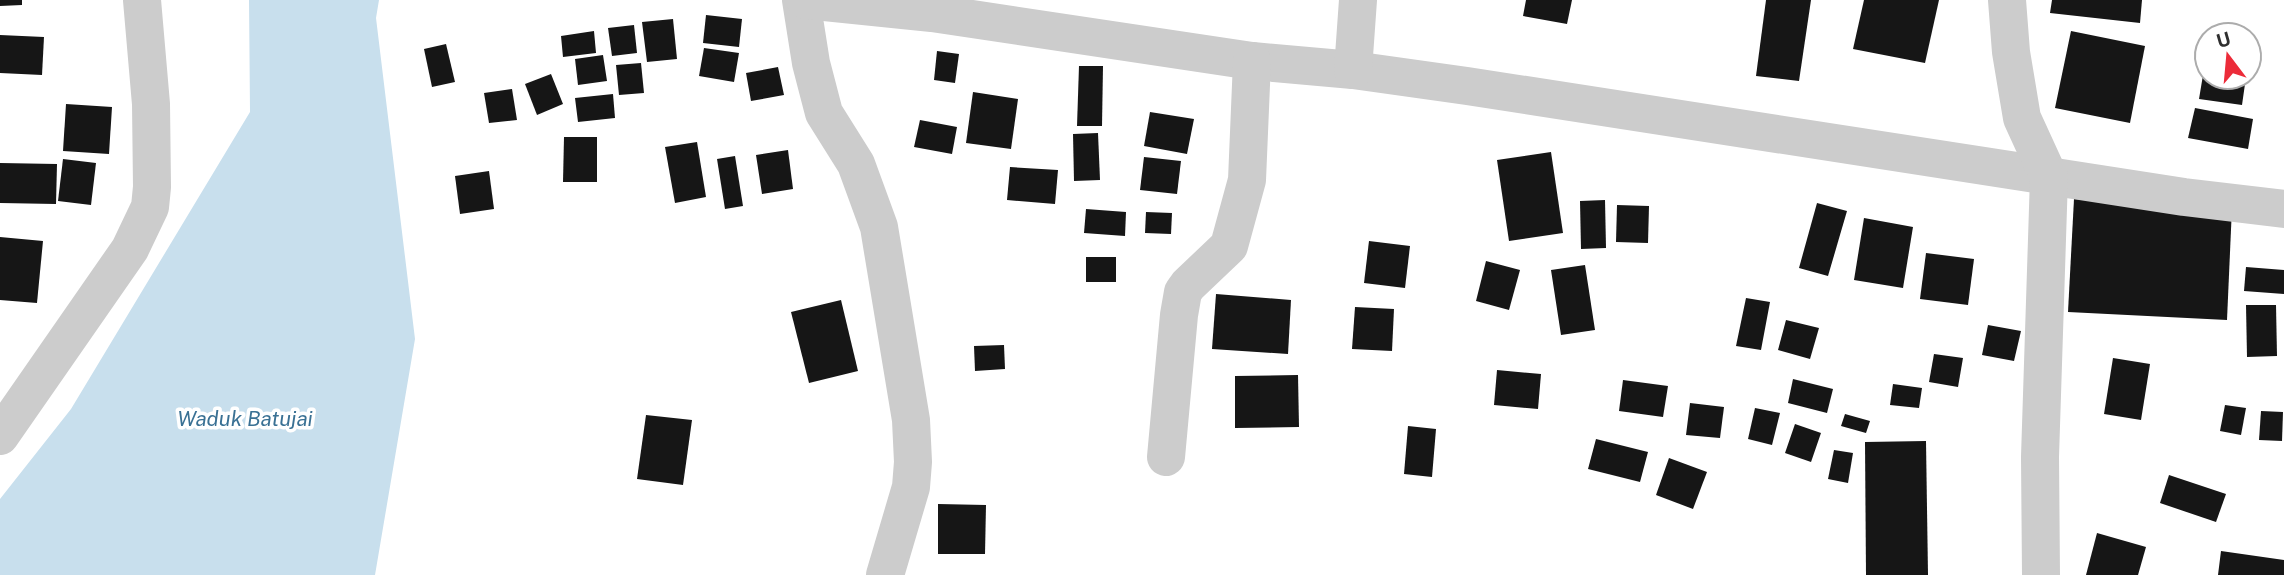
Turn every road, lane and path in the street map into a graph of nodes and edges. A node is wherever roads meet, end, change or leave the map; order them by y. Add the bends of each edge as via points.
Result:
1 (142, 0) edge
2 (803, 0) edge
3 (1358, 0) edge
4 (2007, 0) edge
5 (853, 3) edge
6 (1252, 61) junction
7 (1353, 70) junction
8 (2049, 177) junction
9 (2284, 209) edge
10 (0, 436) edge
11 (1166, 457) dead end
12 (885, 575) edge
13 (2042, 575) edge

1 - 10 street via 151,104 150,207 130,249
2 - 5 street
2 - 12 street via 811,64 824,113 856,164 879,227 911,420 911,487
3 - 7 street
4 - 8 street via 2022,118
5 - 6 street
6 - 7 street
6 - 11 street via 1247,180 1229,246 1183,292
7 - 8 street
8 - 9 street
8 - 13 street via 2039,457

